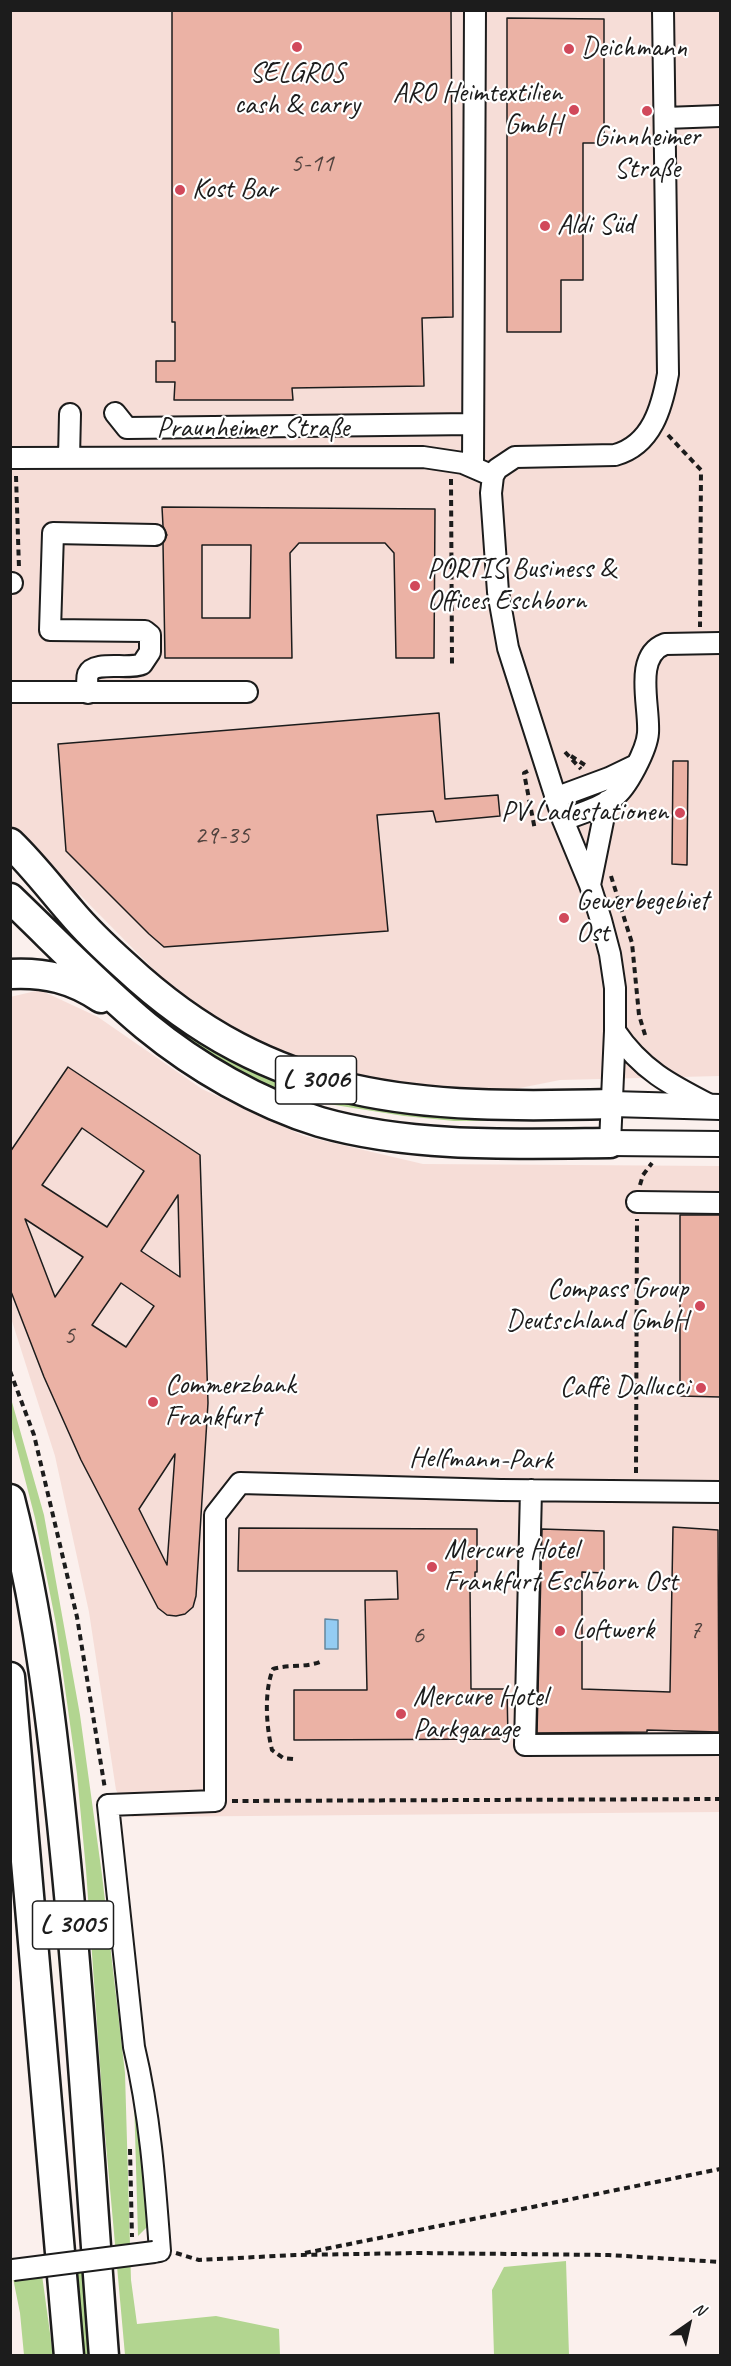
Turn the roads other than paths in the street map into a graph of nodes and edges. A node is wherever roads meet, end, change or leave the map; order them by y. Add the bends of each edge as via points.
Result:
1 (475, 10) edge
2 (663, 10) edge
3 (720, 116) edge
4 (665, 118) junction
5 (115, 413) dead end
6 (70, 414) dead end
7 (473, 424) junction
8 (69, 458) junction
9 (13, 464) edge
10 (472, 466) junction
11 (493, 476) junction
12 (155, 535) dead end
13 (720, 643) edge
14 (10, 692) edge
15 (247, 692) dead end
16 (88, 693) junction
17 (636, 765) junction
18 (555, 798) junction
19 (607, 801) junction
20 (563, 820) junction
21 (10, 843) edge
22 (10, 865) edge
23 (590, 885) junction
24 (10, 898) edge
25 (72, 914) junction
26 (10, 974) edge
27 (146, 1026) junction
28 (615, 1031) junction
29 (612, 1104) junction
30 (718, 1107) edge
31 (610, 1143) junction
32 (720, 1143) edge
33 (637, 1202) road end
34 (720, 1203) edge
35 (531, 1490) junction
36 (720, 1492) edge
37 (10, 1499) edge
38 (10, 1677) edge
39 (10, 1714) edge
40 (720, 1744) edge
41 (18, 1749) junction
42 (12, 2270) edge
43 (69, 2355) edge
44 (104, 2355) edge

1 - 7 street
2 - 4 street
3 - 4 street
4 - 11 street via 668,374 654,422 645,436 625,452 515,457
5 - 7 street via 127,428
6 - 8 street
7 - 10 street
8 - 9 street, Praunheimer Straße
8 - 10 street, Praunheimer Straße via 423,456
10 - 11 street, Praunheimer Straße
11 - 18 street via 491,493 502,620
12 - 16 street via 53,533 50,630 145,630 150,635 150,652 142,664 97,667 88,674
13 - 17 street via 665,644 652,653 646,669 647,741
14 - 16 street
15 - 16 street
17 - 18 street
17 - 19 street via 620,792
18 - 20 street
19 - 20 street
19 - 23 street
20 - 23 street
21 - 25 highway
22 - 25 highway
23 - 28 street via 610,954
24 - 27 highway
25 - 29 highway, L 3006 via 141,981 193,1021 242,1051 298,1074 365,1093 433,1102
26 - 27 highway via 68,980
27 - 31 highway, L 3006 via 221,1077 320,1122 435,1140
28 - 29 street
28 - 30 street via 641,1063 671,1084
29 - 30 main road, L 3006
29 - 31 street
31 - 32 main road, L 3006
33 - 34 street
35 - 36 street, Helfmann-Park
35 - 40 street via 525,1745
35 - 42 street, Helfmann-Park, bridge via 240,1483 215,1515 215,1801 108,1805 134,2047 144,2086 153,2155 157,2252
37 - 44 highway, L 3005 via 33,1598 51,1713 74,1942
38 - 41 highway, L 3005
39 - 41 highway
41 - 43 highway, L 3005

